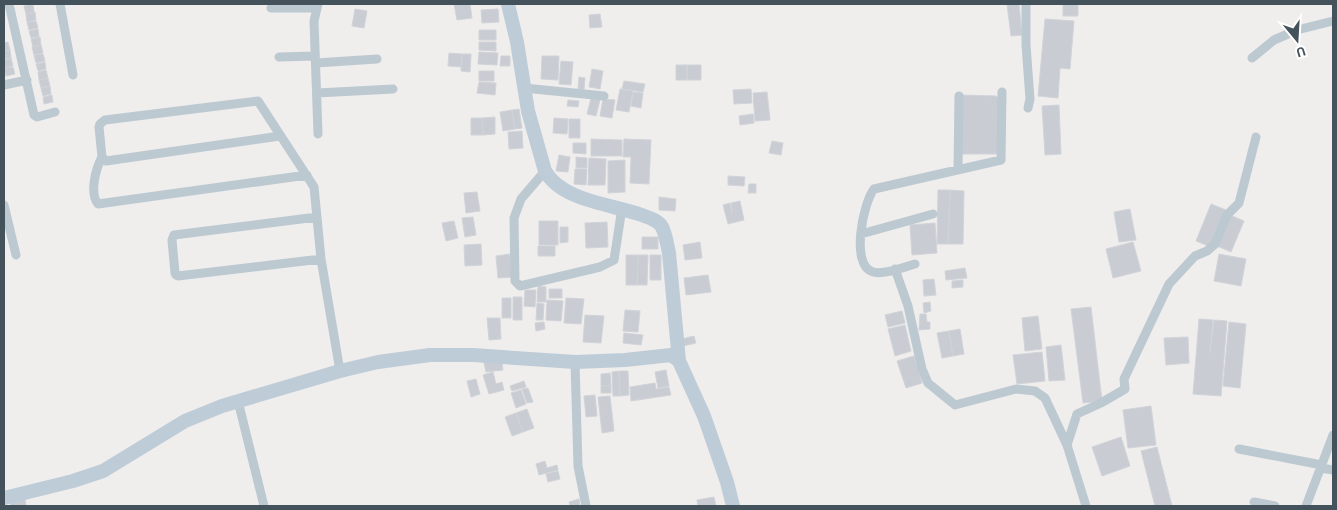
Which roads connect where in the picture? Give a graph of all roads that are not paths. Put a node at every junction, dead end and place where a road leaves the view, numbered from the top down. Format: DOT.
graph roads {
  1 [pos="9,4"];
  2 [pos="60,4"];
  3 [pos="508,4"];
  4 [pos="1026,4"];
  5 [pos="318,6"];
  6 [pos="271,8"];
  7 [pos="1333,21"];
  8 [pos="279,56"];
  9 [pos="1252,58"];
  10 [pos="377,59"];
  11 [pos="316,60"];
  12 [pos="74,75"];
  13 [pos="27,80"];
  14 [pos="4,85"];
  15 [pos="524,88"];
  16 [pos="393,90"];
  17 [pos="1002,92"];
  18 [pos="317,93"];
  19 [pos="604,96"];
  20 [pos="959,96"];
  21 [pos="1028,108"];
  22 [pos="55,112"];
  23 [pos="318,134"];
  24 [pos="280,136"];
  25 [pos="1256,138"];
  26 [pos="102,156"];
  27 [pos="958,170"];
  28 [pos="544,171"];
  29 [pos="307,175"];
  30 [pos="4,205"];
  31 [pos="622,208"];
  32 [pos="933,214"];
  33 [pos="317,217"];
  34 [pos="861,234"];
  35 [pos="16,255"];
  36 [pos="321,259"];
  37 [pos="915,264"];
  38 [pos="895,269"];
  39 [pos="679,361"];
  40 [pos="575,362"];
  41 [pos="340,371"];
  42 [pos="238,401"];
  43 [pos="1333,435"];
  44 [pos="1067,445"];
  45 [pos="1239,449"];
  46 [pos="1321,466"];
  47 [pos="1333,470"];
  48 [pos="4,498"];
  49 [pos="1254,502"];
  50 [pos="264,506"];
  51 [pos="586,506"];
  52 [pos="733,506"];
  53 [pos="1086,506"];
  54 [pos="1272,506"];
  55 [pos="1306,506"];
  1 -- 13 [label="street"];
  2 -- 12 [label="street"];
  3 -- 15 [label="street"];
  4 -- 21 [label="street"];
  5 -- 6 [label="street"];
  5 -- 11 [label="street"];
  7 -- 9 [label="street"];
  8 -- 11 [label="street"];
  10 -- 11 [label="street"];
  11 -- 18 [label="street"];
  13 -- 14 [label="street"];
  13 -- 22 [label="street"];
  15 -- 19 [label="street"];
  15 -- 28 [label="street"];
  16 -- 18 [label="street"];
  17 -- 27 [label="street"];
  18 -- 23 [label="street"];
  20 -- 27 [label="street"];
  24 -- 26 [label="street"];
  24 -- 26 [label="street"];
  24 -- 29 [label="street"];
  25 -- 44 [label="street"];
  26 -- 29 [label="street"];
  27 -- 34 [label="street"];
  28 -- 31 [label="street"];
  28 -- 31 [label="street"];
  29 -- 33 [label="street"];
  30 -- 35 [label="street"];
  31 -- 39 [label="street"];
  32 -- 34 [label="street"];
  33 -- 36 [label="street"];
  33 -- 36 [label="street"];
  34 -- 38 [label="street"];
  36 -- 41 [label="street"];
  37 -- 38 [label="street"];
  38 -- 44 [label="street"];
  39 -- 40 [label="street"];
  39 -- 52 [label="street"];
  40 -- 41 [label="street"];
  40 -- 51 [label="street"];
  41 -- 42 [label="street"];
  42 -- 48 [label="street"];
  42 -- 50 [label="street"];
  43 -- 46 [label="street"];
  44 -- 53 [label="street"];
  45 -- 46 [label="street"];
  46 -- 47 [label="street"];
  46 -- 55 [label="street"];
  49 -- 54 [label="street"];
}
